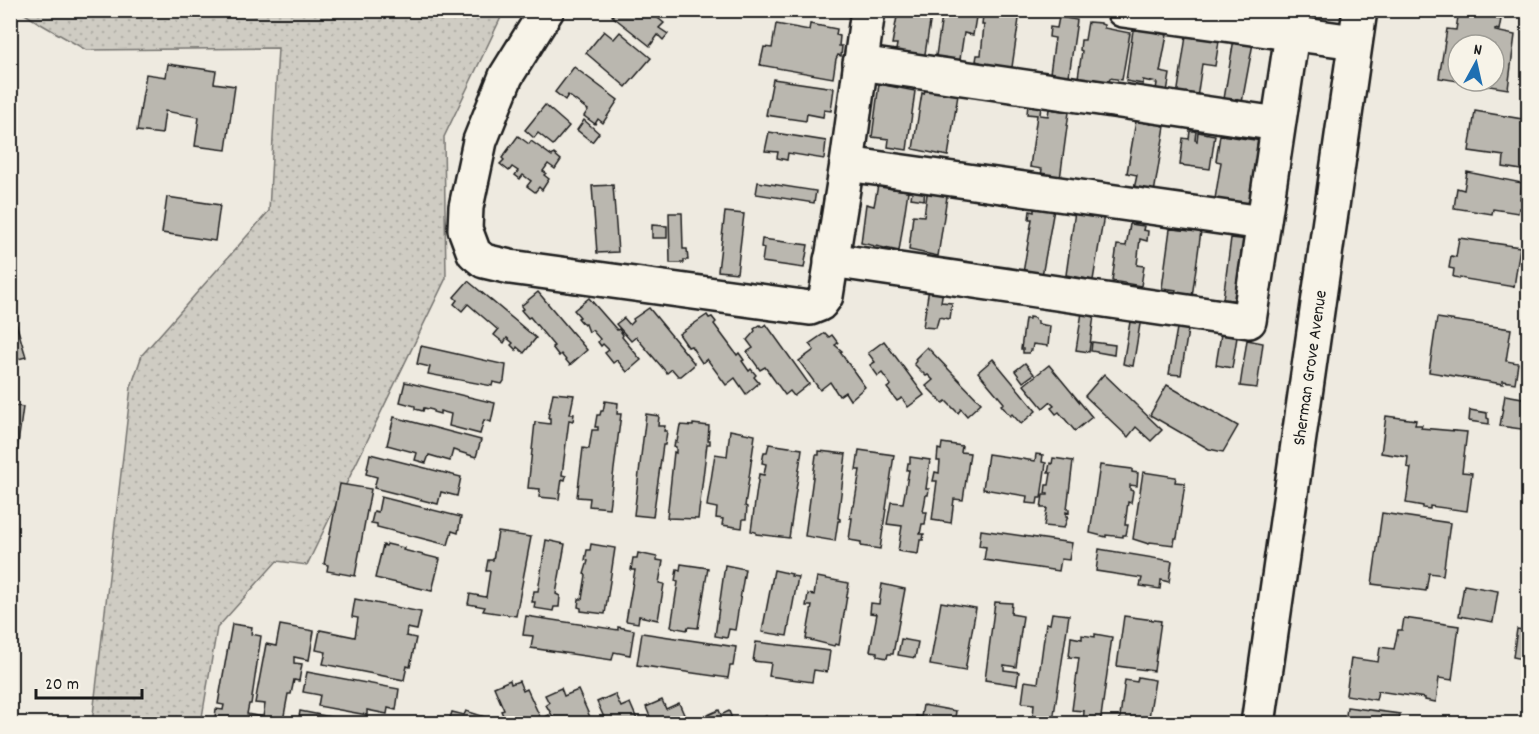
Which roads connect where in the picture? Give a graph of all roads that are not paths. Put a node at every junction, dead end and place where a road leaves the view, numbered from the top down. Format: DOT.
graph roads {
  1 [pos="547,10"];
  2 [pos="868,10"];
  3 [pos="1123,10"];
  4 [pos="1357,26"];
  5 [pos="1292,34"];
  6 [pos="861,63"];
  7 [pos="1278,124"];
  8 [pos="847,164"];
  9 [pos="1263,223"];
  10 [pos="831,260"];
  11 [pos="1258,723"];
  1 -- 10 [label="street"];
  2 -- 6 [label="street"];
  3 -- 5 [label="street"];
  4 -- 5 [label="street"];
  4 -- 11 [label="street, Sherman Grove Avenue"];
  5 -- 7 [label="street"];
  6 -- 7 [label="street"];
  6 -- 8 [label="street"];
  7 -- 9 [label="street"];
  8 -- 9 [label="street"];
  8 -- 10 [label="street"];
  9 -- 10 [label="street"];
}
